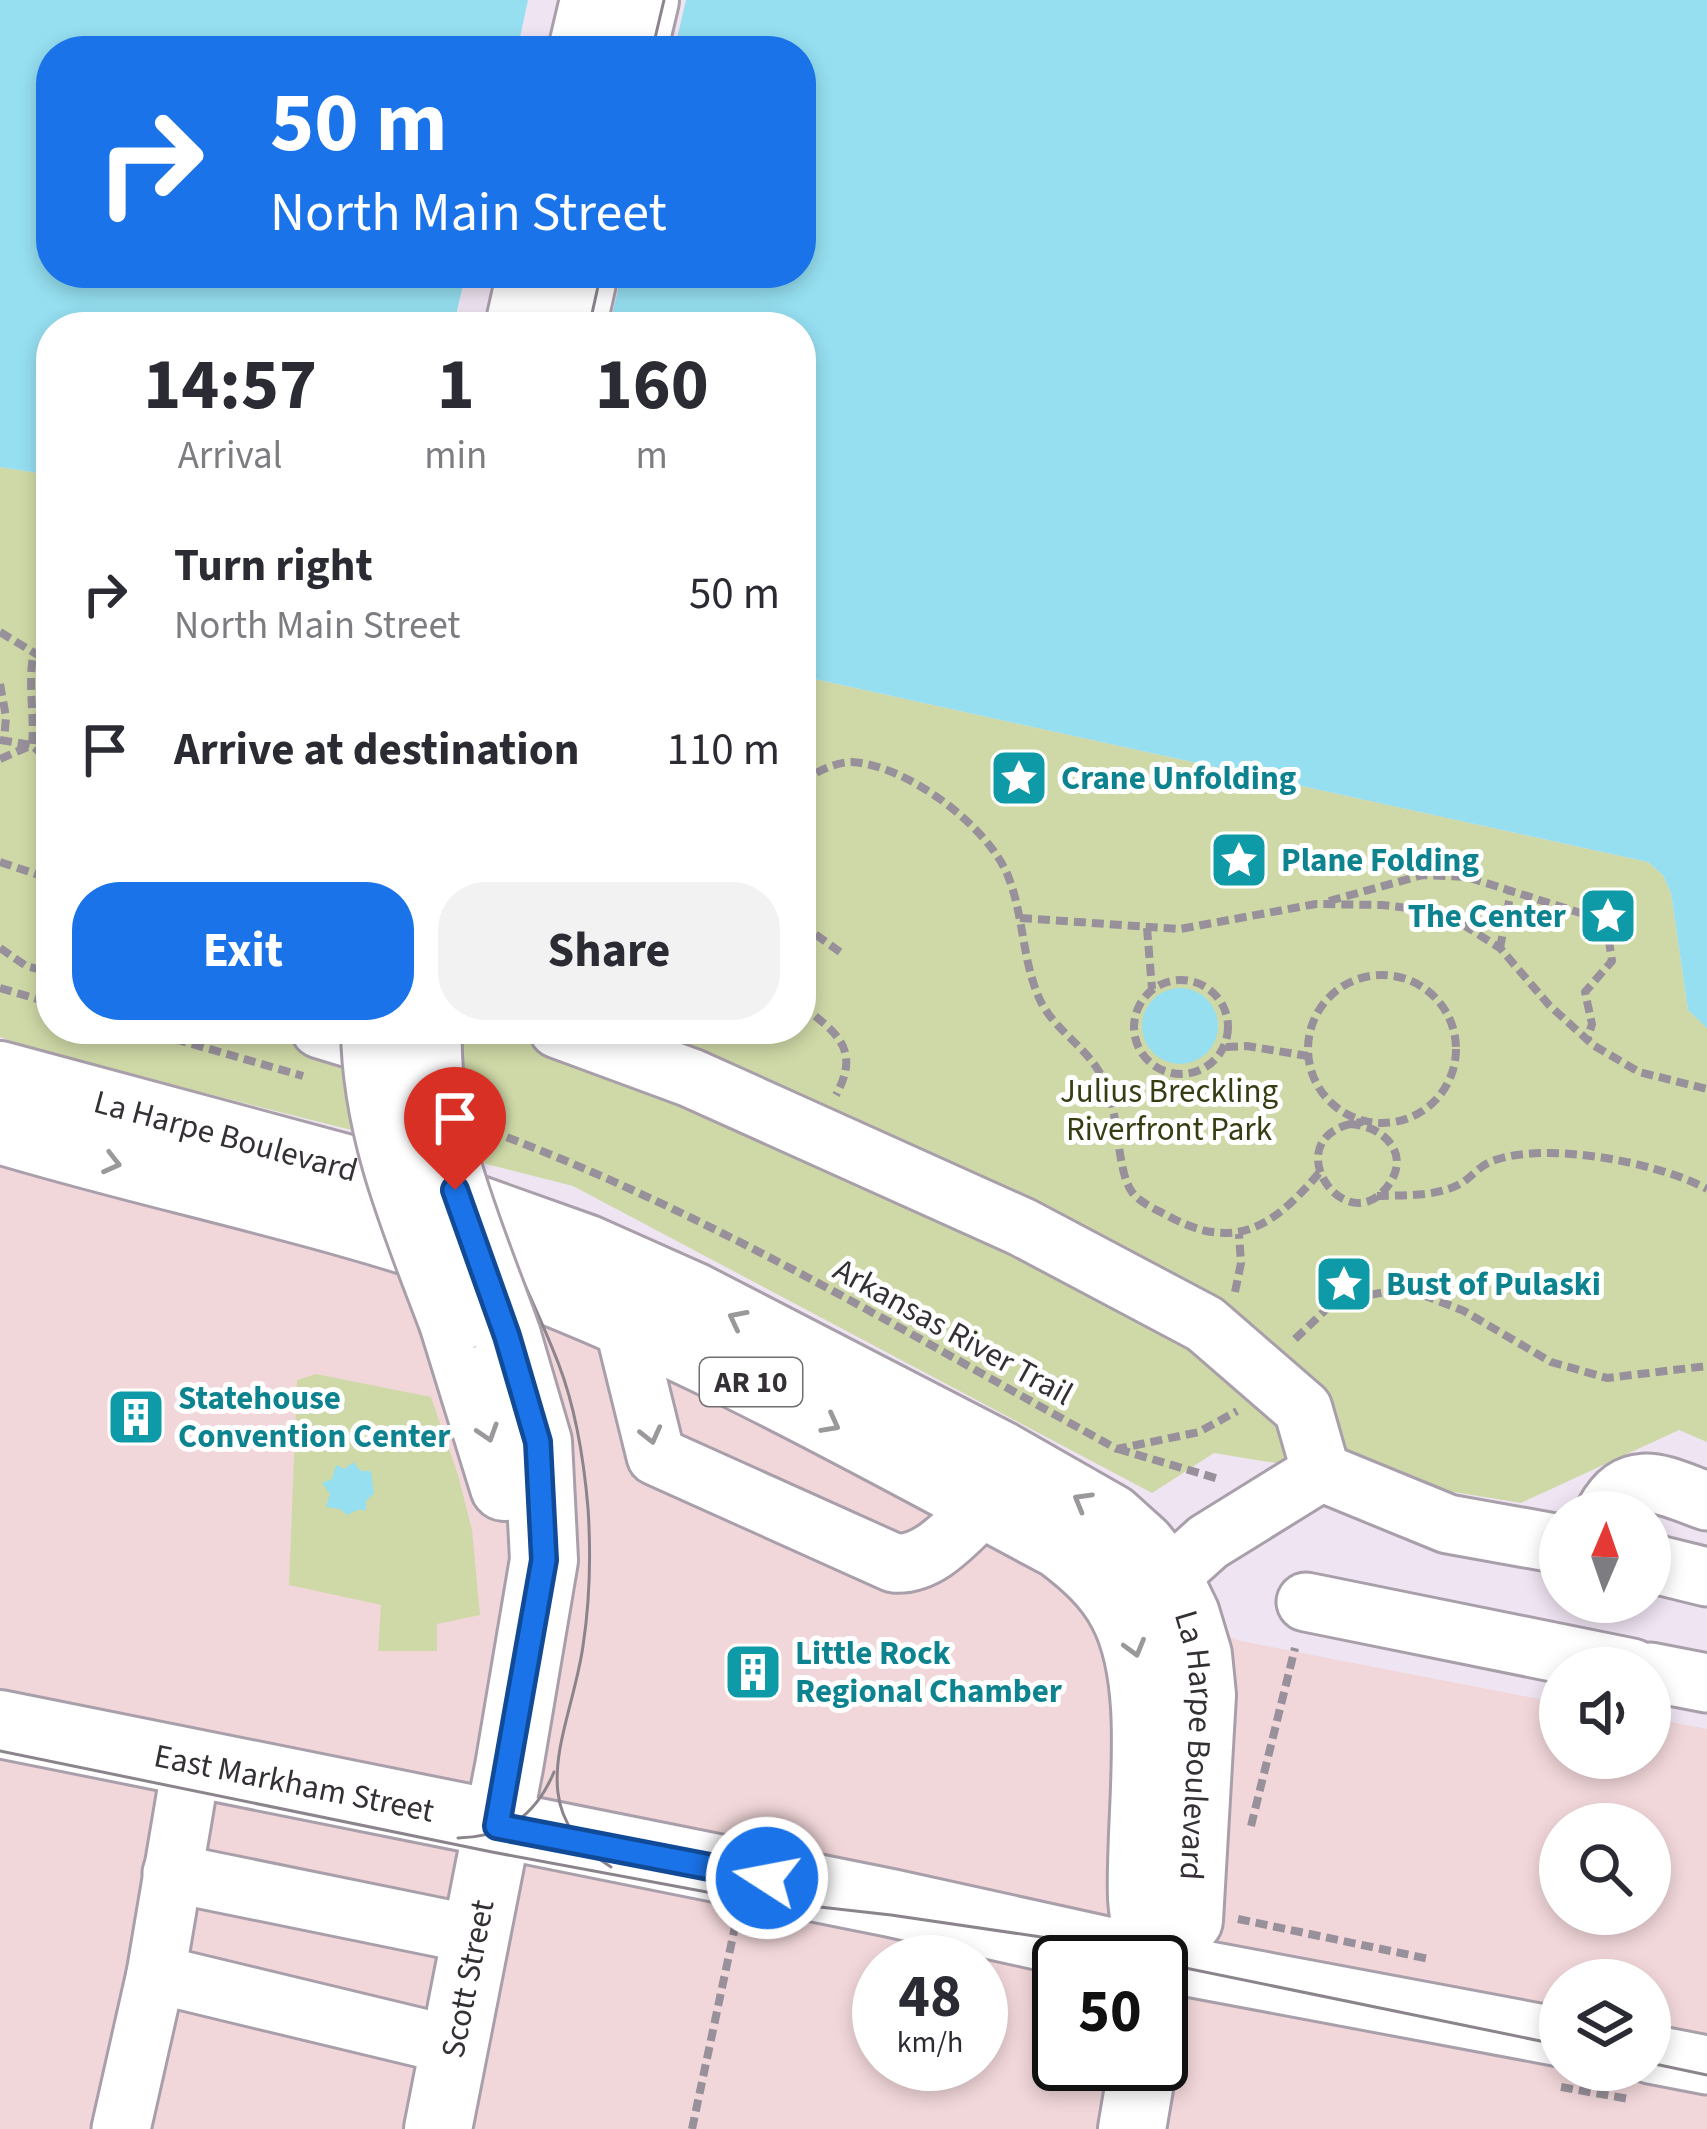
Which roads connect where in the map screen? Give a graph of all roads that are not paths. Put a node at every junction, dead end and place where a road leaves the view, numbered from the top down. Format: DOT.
graph roads {
  1 [pos="594,0"];
  2 [pos="645,0"];
  3 [pos="586,36"];
  4 [pos="637,36"];
  5 [pos="376,1044"];
  6 [pos="427,1044"];
  7 [pos="600,1044"];
  8 [pos="0,1075"];
  9 [pos="0,1130"];
  10 [pos="623,1322"];
  11 [pos="480,1329"];
  12 [pos="1303,1484"];
  13 [pos="1620,1491"];
  14 [pos="1707,1501"];
  15 [pos="985,1505"];
  16 [pos="1539,1540"];
  17 [pos="1671,1568"];
  18 [pos="1707,1577"];
  19 [pos="1168,1578"];
  20 [pos="1306,1601"];
  21 [pos="1539,1649"];
  22 [pos="1671,1676"];
  23 [pos="1707,1683"];
  24 [pos="0,1724"];
  25 [pos="192,1761"];
  26 [pos="497,1826"];
  27 [pos="172,1873"];
  28 [pos="476,1935"];
  29 [pos="1035,1935"];
  30 [pos="1151,1935"];
  31 [pos="1178,1935"];
  32 [pos="1188,1968"];
  33 [pos="156,1974"];
  34 [pos="1539,2033"];
  35 [pos="455,2046"];
  36 [pos="1671,2058"];
  37 [pos="1707,2065"];
  38 [pos="1138,2091"];
  39 [pos="121,2129"];
  40 [pos="438,2129"];
  41 [pos="1132,2129"];
  1 -- 3 [label="main road"];
  2 -- 4 [label="main road"];
  5 -- 11 [label="main road, bridge"];
  6 -- 11 [label="main road, bridge"];
  7 -- 12 [label="street"];
  19 -- 8 [label="main road, La Harpe Boulevard / AR 10, one-way"];
  9 -- 10 [label="main road, La Harpe Boulevard / AR 10, one-way"];
  10 -- 15 [label="main road, La Harpe Boulevard / AR 10, one-way"];
  10 -- 15 [label="street, one-way"];
  11 -- 26 [label="main road, Scott Street"];
  12 -- 16 [label="street"];
  12 -- 19 [label="street"];
  13 -- 14 [label="street"];
  15 -- 30 [label="main road, La Harpe Boulevard / AR 10, one-way"];
  17 -- 18 [label="street"];
  19 -- 31 [label="main road, La Harpe Boulevard / AR 10"];
  20 -- 21 [label="street"];
  22 -- 23 [label="street"];
  24 -- 25 [label="main road, East Markham Street"];
  25 -- 26 [label="main road, East Markham Street"];
  25 -- 27 [label="street"];
  26 -- 28 [label="main road, Scott Street"];
  26 -- 29 [label="main road, East Markham Street"];
  27 -- 28 [label="street"];
  27 -- 33 [label="street"];
  28 -- 35 [label="main road, Scott Street"];
  32 -- 34 [label="street"];
  33 -- 35 [label="street"];
  33 -- 39 [label="street"];
  35 -- 40 [label="main road, Scott Street"];
  36 -- 37 [label="street"];
  38 -- 41 [label="main road"];
}
